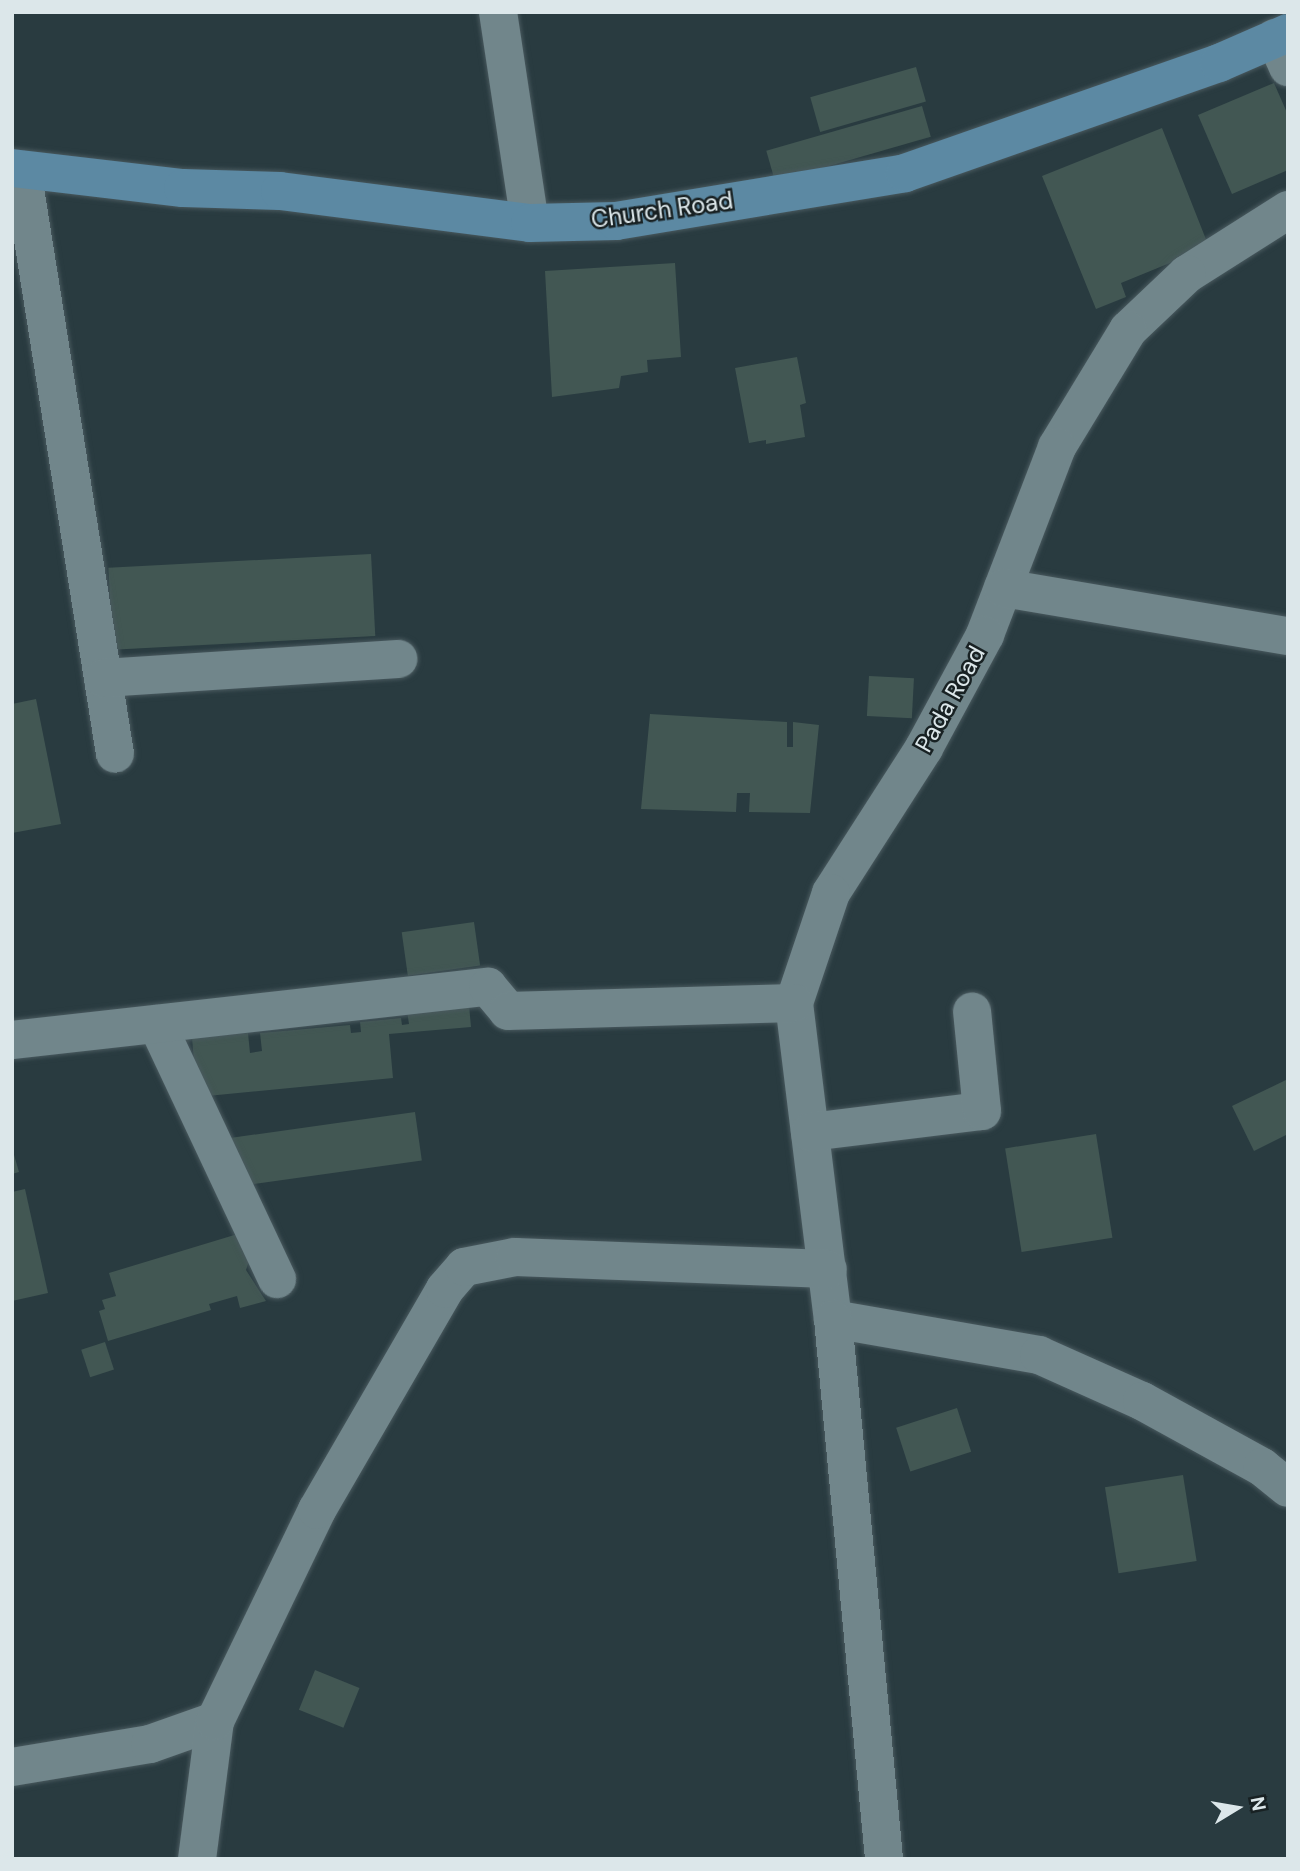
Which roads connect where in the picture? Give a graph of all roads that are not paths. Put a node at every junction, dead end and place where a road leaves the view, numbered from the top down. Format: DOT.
graph roads {
  1 [pos="498,12"];
  2 [pos="1284,46"];
  3 [pos="17,169"];
  4 [pos="1288,210"];
  5 [pos="530,223"];
  6 [pos="1003,588"];
  7 [pos="1288,636"];
  8 [pos="398,659"];
  9 [pos="103,678"];
  10 [pos="115,754"];
  11 [pos="794,1003"];
  12 [pos="972,1011"];
  13 [pos="157,1024"];
  14 [pos="12,1040"];
  15 [pos="810,1132"];
  16 [pos="828,1269"];
  17 [pos="276,1279"];
  18 [pos="833,1319"];
  19 [pos="1288,1488"];
  20 [pos="215,1721"];
  21 [pos="12,1767"];
  22 [pos="197,1859"];
  23 [pos="884,1859"];
  1 -- 5 [label="street"];
  2 -- 5 [label="street, Church Road"];
  3 -- 5 [label="street, Church Road"];
  3 -- 9 [label="street"];
  4 -- 6 [label="street, Pada Road"];
  6 -- 7 [label="street"];
  6 -- 11 [label="street, Pada Road"];
  8 -- 9 [label="street"];
  9 -- 10 [label="street"];
  11 -- 13 [label="street"];
  11 -- 15 [label="street, Pada Road"];
  12 -- 15 [label="street"];
  13 -- 14 [label="street"];
  13 -- 17 [label="street"];
  15 -- 16 [label="street, Pada Road"];
  16 -- 18 [label="street, Pada Road"];
  16 -- 20 [label="street"];
  18 -- 19 [label="street"];
  18 -- 23 [label="street, Pada Road"];
  20 -- 21 [label="street"];
  20 -- 22 [label="street"];
}
